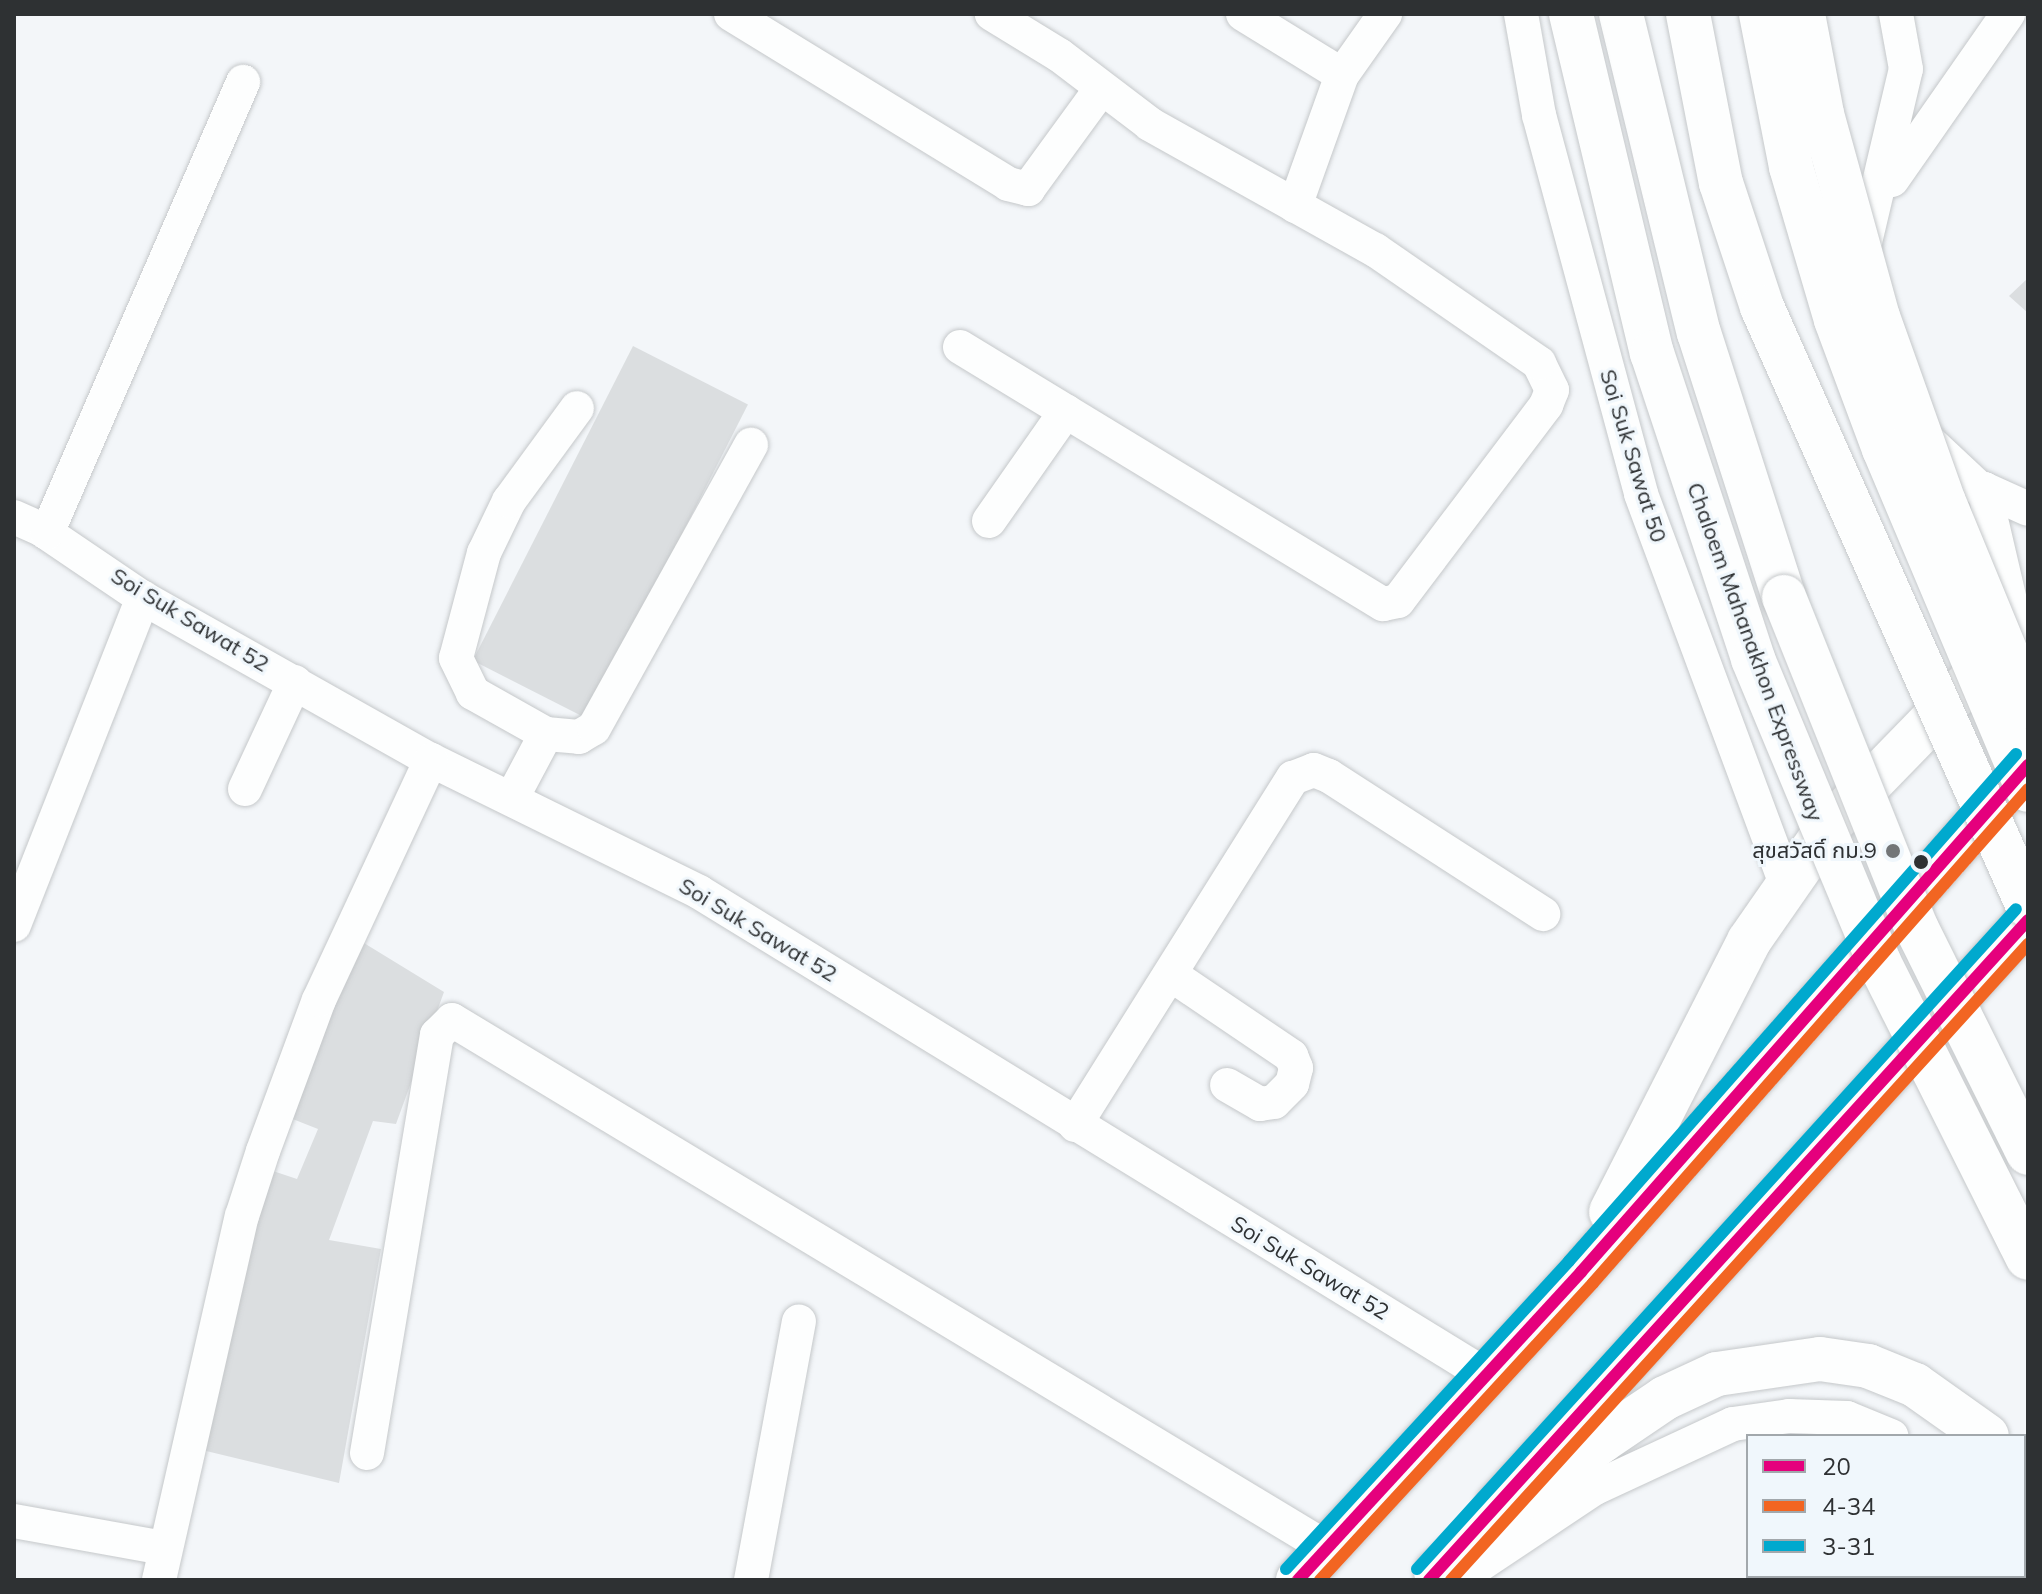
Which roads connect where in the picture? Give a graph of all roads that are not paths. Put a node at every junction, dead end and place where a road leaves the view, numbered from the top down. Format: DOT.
graph roads {
  1 [pos="731,14"];
  2 [pos="992,14"];
  3 [pos="1243,14"];
  4 [pos="1385,14"];
  5 [pos="1521,14"];
  6 [pos="1571,14"];
  7 [pos="1621,14"];
  8 [pos="1688,14"];
  9 [pos="1761,14"];
  10 [pos="1803,14"];
  11 [pos="1896,14"];
  12 [pos="2008,14"];
  13 [pos="1342,75"];
  14 [pos="243,82"];
  15 [pos="1101,89"];
  16 [pos="1295,206"];
  17 [pos="1876,206"];
  18 [pos="960,347"];
  19 [pos="577,408"];
  20 [pos="1066,411"];
  21 [pos="751,445"];
  22 [pos="1984,489"];
  23 [pos="2028,509"];
  24 [pos="14,517"];
  25 [pos="989,521"];
  26 [pos="47,533"];
  27 [pos="143,598"];
  28 [pos="2023,636"];
  29 [pos="295,682"];
  30 [pos="2028,706"];
  31 [pos="546,734"];
  32 [pos="431,760"];
  33 [pos="2028,765"];
  34 [pos="245,789"];
  35 [pos="2028,790"];
  36 [pos="513,796"];
  37 [pos="1787,886"];
  38 [pos="2028,906"];
  39 [pos="1543,914"];
  40 [pos="2028,920"];
  41 [pos="14,925"];
  42 [pos="1173,976"];
  43 [pos="1227,1085"];
  44 [pos="1075,1125"];
  45 [pos="2028,1153"];
  46 [pos="2028,1258"];
  47 [pos="1581,1272"];
  48 [pos="799,1321"];
  49 [pos="1484,1374"];
  50 [pos="1886,1434"];
  51 [pos="1984,1434"];
  52 [pos="367,1453"];
  53 [pos="14,1521"];
  54 [pos="1327,1548"];
  55 [pos="161,1564"];
  56 [pos="1441,1577"];
  57 [pos="751,1580"];
  58 [pos="1298,1580"];
  1 -- 15 [label="street"];
  2 -- 15 [label="street"];
  3 -- 13 [label="street"];
  4 -- 13 [label="street"];
  5 -- 37 [label="street, Soi Suk Sawat 50"];
  6 -- 46 [label="main road, Chaloem Mahanakhon Expressway, bridge"];
  7 -- 45 [label="main road, bridge"];
  8 -- 38 [label="main road, bridge"];
  9 -- 35 [label="main road, bridge"];
  10 -- 30 [label="main road, bridge"];
  11 -- 17 [label="street"];
  12 -- 17 [label="street"];
  13 -- 16 [label="street"];
  14 -- 26 [label="street"];
  15 -- 16 [label="street"];
  16 -- 20 [label="street"];
  17 -- 22 [label="street"];
  18 -- 20 [label="street"];
  19 -- 31 [label="street"];
  20 -- 25 [label="street"];
  21 -- 31 [label="street"];
  22 -- 23 [label="street"];
  22 -- 28 [label="street"];
  24 -- 26 [label="street, Soi Suk Sawat 52"];
  26 -- 27 [label="street, Soi Suk Sawat 52"];
  27 -- 29 [label="street, Soi Suk Sawat 52"];
  27 -- 41 [label="street"];
  28 -- 37 [label="main road"];
  29 -- 32 [label="street, Soi Suk Sawat 52"];
  29 -- 34 [label="street"];
  31 -- 36 [label="street"];
  32 -- 36 [label="street, Soi Suk Sawat 52"];
  32 -- 55 [label="street"];
  33 -- 47 [label="main road"];
  36 -- 44 [label="street, Soi Suk Sawat 52"];
  37 -- 47 [label="main road"];
  39 -- 42 [label="street"];
  40 -- 56 [label="main road"];
  42 -- 43 [label="street"];
  42 -- 44 [label="street"];
  44 -- 49 [label="street, Soi Suk Sawat 52"];
  47 -- 49 [label="main road"];
  48 -- 57 [label="street"];
  49 -- 54 [label="main road"];
  50 -- 56 [label="street"];
  51 -- 56 [label="main road"];
  52 -- 54 [label="street"];
  53 -- 55 [label="street"];
  54 -- 58 [label="main road"];
}
